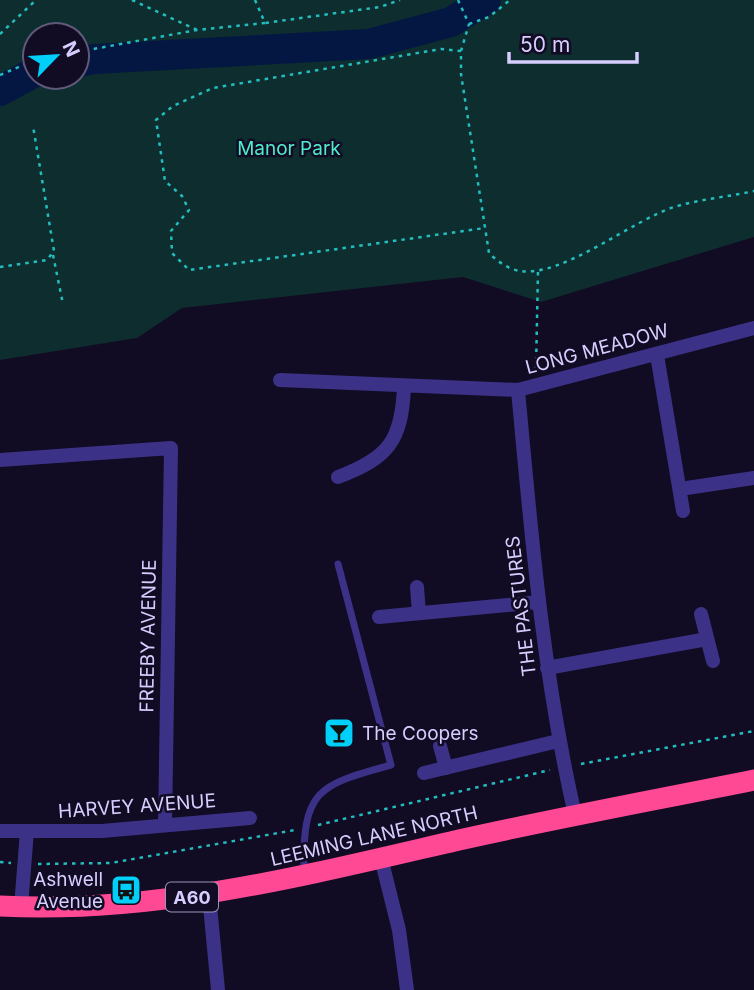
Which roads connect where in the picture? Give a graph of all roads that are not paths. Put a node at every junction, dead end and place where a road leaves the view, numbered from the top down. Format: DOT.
graph roads {
  1 [pos="754,328"];
  2 [pos="657,355"];
  3 [pos="280,380"];
  4 [pos="404,386"];
  5 [pos="518,390"];
  6 [pos="0,460"];
  7 [pos="338,477"];
  8 [pos="754,478"];
  9 [pos="680,489"];
  10 [pos="683,512"];
  11 [pos="338,564"];
  12 [pos="417,587"];
  13 [pos="539,602"];
  14 [pos="419,612"];
  15 [pos="701,614"];
  16 [pos="379,617"];
  17 [pos="707,639"];
  18 [pos="713,662"];
  19 [pos="547,668"];
  20 [pos="558,741"];
  21 [pos="440,746"];
  22 [pos="446,768"];
  23 [pos="424,773"];
  24 [pos="754,780"];
  25 [pos="575,816"];
  26 [pos="250,818"];
  27 [pos="165,825"];
  28 [pos="0,831"];
  29 [pos="27,831"];
  30 [pos="381,858"];
  31 [pos="304,874"];
  32 [pos="209,895"];
  33 [pos="10,907"];
  34 [pos="218,990"];
  35 [pos="407,990"];
  1 -- 2 [label="street, LONG MEADOW"];
  2 -- 5 [label="street, LONG MEADOW"];
  2 -- 9 [label="street"];
  3 -- 4 [label="street, LONG MEADOW"];
  4 -- 5 [label="street, LONG MEADOW"];
  4 -- 7 [label="street"];
  5 -- 13 [label="street, THE PASTURES"];
  6 -- 27 [label="street, FREEBY AVENUE"];
  8 -- 9 [label="street"];
  9 -- 10 [label="street"];
  11 -- 31 [label="lane"];
  12 -- 14 [label="street"];
  13 -- 14 [label="street"];
  13 -- 19 [label="street, THE PASTURES"];
  14 -- 16 [label="street"];
  15 -- 17 [label="street"];
  17 -- 18 [label="street"];
  17 -- 19 [label="street"];
  19 -- 20 [label="street, THE PASTURES"];
  20 -- 22 [label="street"];
  20 -- 25 [label="street, THE PASTURES"];
  21 -- 22 [label="street"];
  22 -- 23 [label="street"];
  24 -- 25 [label="highway, LEEMING LANE NORTH / A60"];
  25 -- 30 [label="highway, LEEMING LANE NORTH / A60"];
  26 -- 27 [label="street, HARVEY AVENUE"];
  27 -- 29 [label="street, HARVEY AVENUE"];
  28 -- 29 [label="street, HARVEY AVENUE"];
  29 -- 33 [label="street"];
  30 -- 31 [label="highway, LEEMING LANE NORTH / A60"];
  30 -- 35 [label="street"];
  31 -- 32 [label="highway, LEEMING LANE NORTH / A60"];
  32 -- 33 [label="highway, LEEMING LANE NORTH / A60"];
  32 -- 34 [label="street"];
}
